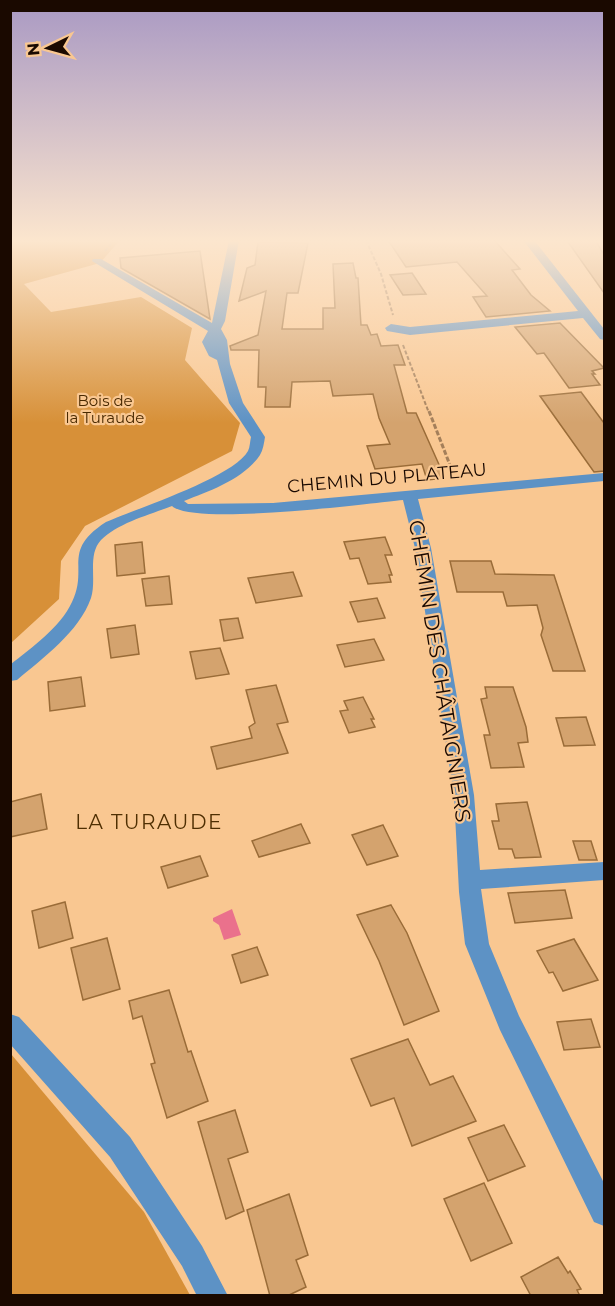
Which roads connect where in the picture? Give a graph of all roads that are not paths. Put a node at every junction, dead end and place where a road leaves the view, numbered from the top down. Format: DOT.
graph roads {
  1 [pos="165,301"];
  2 [pos="221,301"];
  3 [pos="577,301"];
  4 [pos="587,314"];
  5 [pos="395,329"];
  6 [pos="215,330"];
  7 [pos="604,336"];
  8 [pos="604,477"];
  9 [pos="410,497"];
  10 [pos="175,501"];
  11 [pos="10,675"];
  12 [pos="604,871"];
  13 [pos="470,880"];
  14 [pos="10,1025"];
  15 [pos="604,1212"];
  16 [pos="213,1296"];
  1 -- 6 [label="street"];
  2 -- 6 [label="street"];
  3 -- 4 [label="street"];
  4 -- 5 [label="street"];
  4 -- 7 [label="street"];
  6 -- 10 [label="street"];
  8 -- 9 [label="street, CHEMIN DU PLATEAU"];
  9 -- 10 [label="street, CHEMIN DU PLATEAU"];
  9 -- 13 [label="street, CHEMIN DES CHÂTAIGNIERS"];
  10 -- 11 [label="street"];
  12 -- 13 [label="street"];
  13 -- 15 [label="street, CHEMIN DES CHÂTAIGNIERS"];
  14 -- 16 [label="street"];
}
